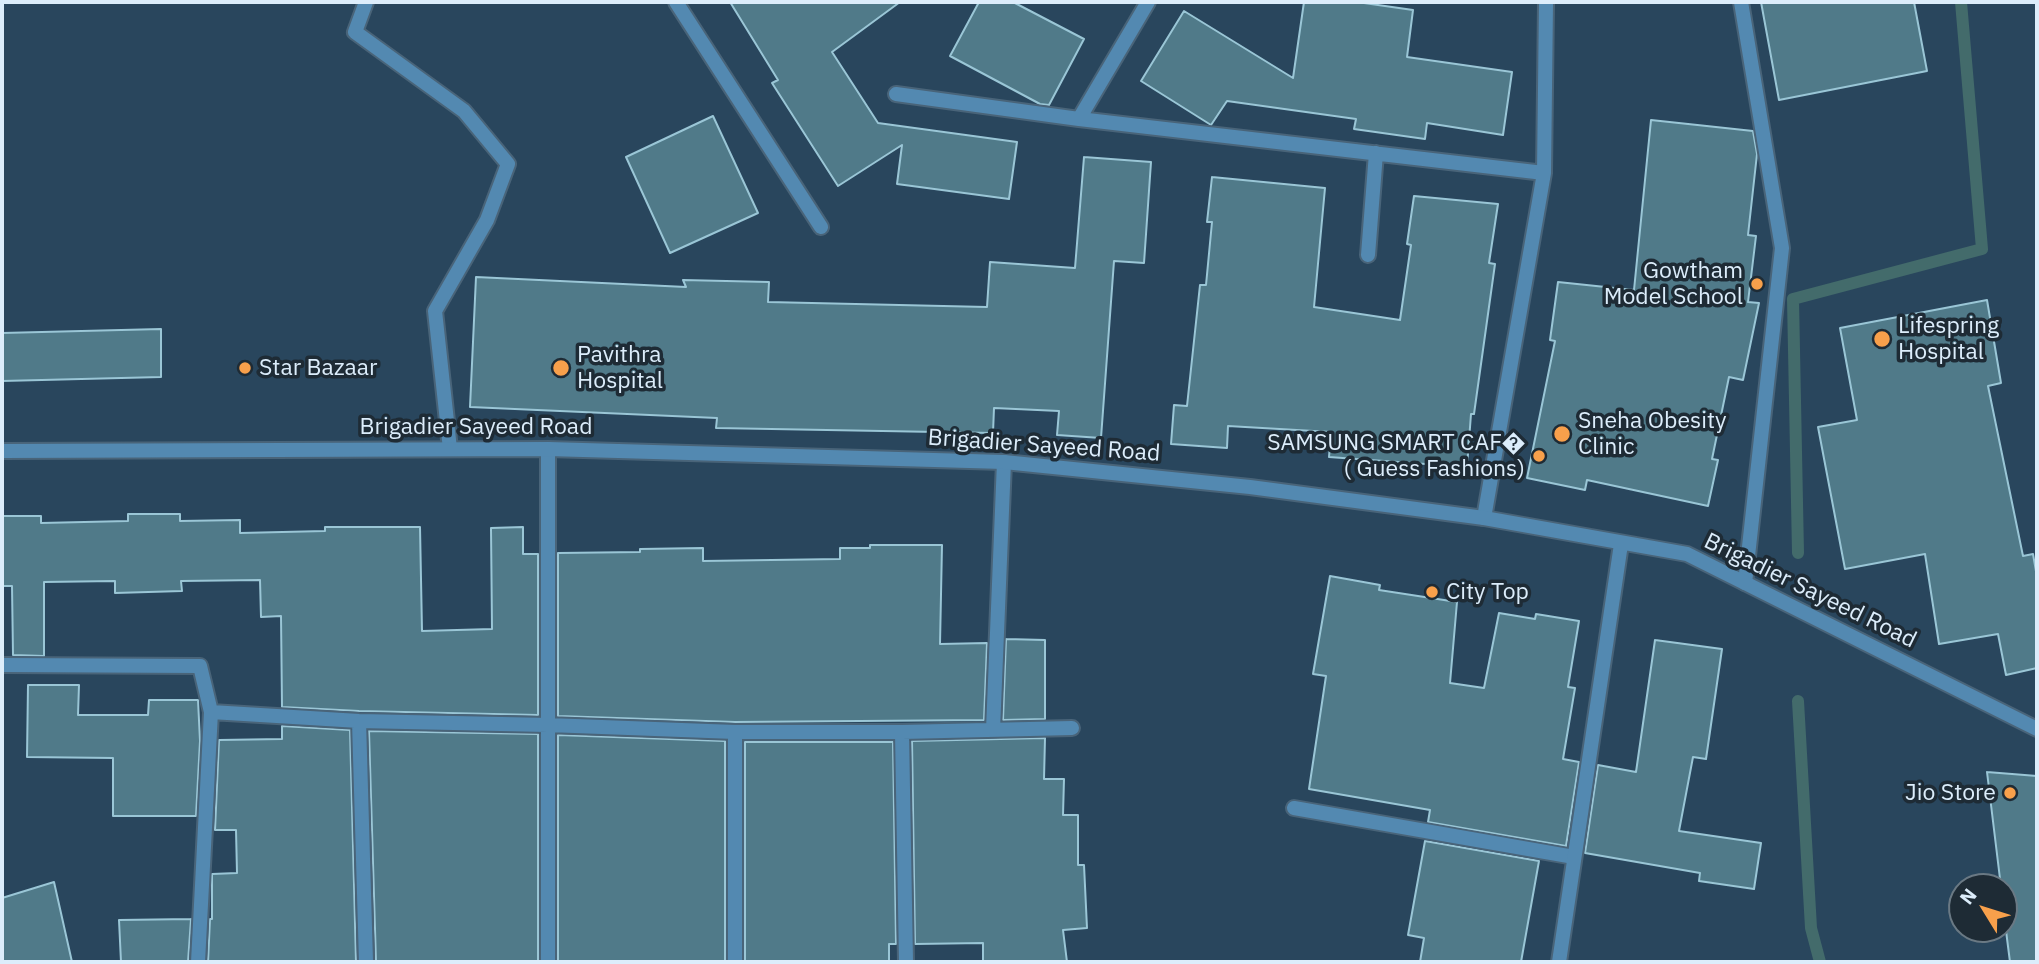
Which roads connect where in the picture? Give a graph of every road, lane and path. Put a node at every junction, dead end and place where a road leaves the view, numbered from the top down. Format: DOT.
graph roads {
  1 [pos="366,2"];
  2 [pos="676,2"];
  3 [pos="1148,2"];
  4 [pos="1546,2"];
  5 [pos="1741,2"];
  6 [pos="896,94"];
  7 [pos="1079,119"];
  8 [pos="1376,153"];
  9 [pos="1544,173"];
  10 [pos="821,227"];
  11 [pos="1367,255"];
  12 [pos="450,449"];
  13 [pos="548,449"];
  14 [pos="2,451"];
  15 [pos="1004,461"];
  16 [pos="1484,518"];
  17 [pos="1621,544"];
  18 [pos="1745,583"];
  19 [pos="2,665"];
  20 [pos="211,712"];
  21 [pos="359,721"];
  22 [pos="548,725"];
  23 [pos="1072,728"];
  24 [pos="2037,729"];
  25 [pos="993,730"];
  26 [pos="735,732"];
  27 [pos="902,732"];
  28 [pos="1294,808"];
  29 [pos="1574,858"];
  30 [pos="198,962"];
  31 [pos="366,962"];
  32 [pos="548,962"];
  33 [pos="735,962"];
  34 [pos="906,962"];
  35 [pos="1559,962"];
  1 -- 12 [label="street"];
  2 -- 10 [label="street"];
  3 -- 7 [label="street"];
  4 -- 9 [label="street"];
  5 -- 18 [label="street"];
  6 -- 7 [label="street"];
  7 -- 8 [label="street"];
  8 -- 9 [label="street"];
  8 -- 11 [label="street"];
  9 -- 16 [label="street"];
  12 -- 13 [label="street, Brigadier Sayeed Road"];
  12 -- 14 [label="street, Brigadier Sayeed Road"];
  13 -- 15 [label="street, Brigadier Sayeed Road"];
  13 -- 22 [label="street"];
  15 -- 16 [label="street, Brigadier Sayeed Road"];
  15 -- 25 [label="street"];
  16 -- 17 [label="street, Brigadier Sayeed Road"];
  17 -- 18 [label="street, Brigadier Sayeed Road"];
  17 -- 29 [label="street"];
  18 -- 24 [label="street, Brigadier Sayeed Road"];
  19 -- 20 [label="street"];
  20 -- 21 [label="street"];
  20 -- 30 [label="street"];
  21 -- 22 [label="street"];
  21 -- 31 [label="street"];
  22 -- 26 [label="street"];
  22 -- 32 [label="street"];
  23 -- 25 [label="street"];
  25 -- 27 [label="street"];
  26 -- 27 [label="street"];
  26 -- 33 [label="street"];
  27 -- 34 [label="street"];
  28 -- 29 [label="street"];
  29 -- 35 [label="street"];
}
